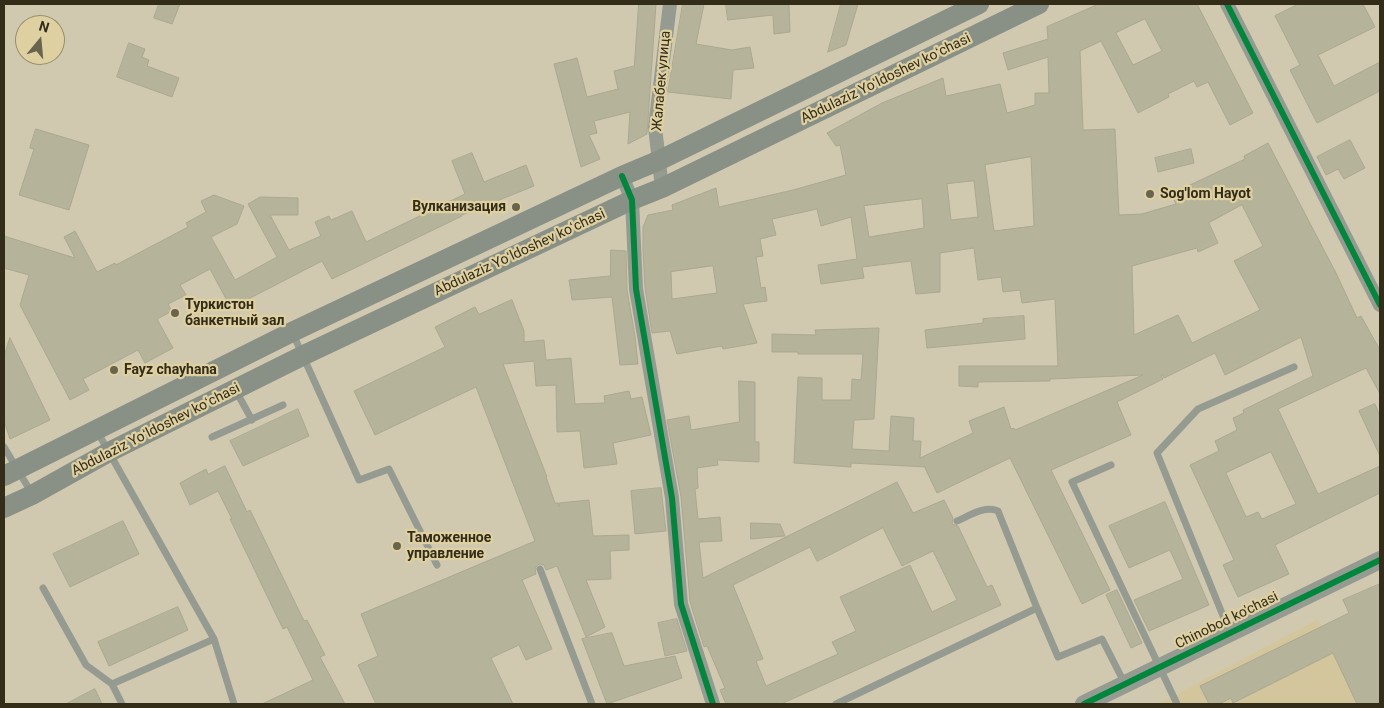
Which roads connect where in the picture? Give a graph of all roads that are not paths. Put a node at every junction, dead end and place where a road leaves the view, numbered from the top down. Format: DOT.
graph roads {
  1 [pos="670,4"];
  2 [pos="979,4"];
  3 [pos="1039,4"];
  4 [pos="1227,4"];
  5 [pos="660,160"];
  6 [pos="622,176"];
  7 [pos="662,188"];
  8 [pos="632,200"];
  9 [pos="1380,306"];
  10 [pos="292,332"];
  11 [pos="304,355"];
  12 [pos="1294,367"];
  13 [pos="235,389"];
  14 [pos="283,406"];
  15 [pos="252,420"];
  16 [pos="96,429"];
  17 [pos="212,437"];
  18 [pos="4,447"];
  19 [pos="109,452"];
  20 [pos="1111,465"];
  21 [pos="11,472"];
  22 [pos="32,495"];
  23 [pos="4,508"];
  24 [pos="957,521"];
  25 [pos="1380,560"];
  26 [pos="437,565"];
  27 [pos="540,569"];
  28 [pos="43,588"];
  29 [pos="1037,608"];
  30 [pos="1230,634"];
  31 [pos="214,639"];
  32 [pos="1161,667"];
  33 [pos="112,684"];
  34 [pos="1126,684"];
  35 [pos="122,704"];
  36 [pos="234,704"];
  37 [pos="592,704"];
  38 [pos="712,704"];
  39 [pos="836,704"];
  40 [pos="1084,704"];
  41 [pos="1177,704"];
  1 -- 5 [label="street, Жалабек улица"];
  2 -- 5 [label="main road, Abdulaziz Yoʻldoshev koʻchasi"];
  3 -- 7 [label="main road, Abdulaziz Yoʻldoshev koʻchasi"];
  4 -- 9 [label="street"];
  5 -- 6 [label="main road, Abdulaziz Yoʻldoshev koʻchasi"];
  5 -- 7 [label="street, Жалабек улица"];
  6 -- 8 [label="street"];
  6 -- 10 [label="main road, Abdulaziz Yoʻldoshev koʻchasi"];
  7 -- 8 [label="main road, Abdulaziz Yoʻldoshev koʻchasi"];
  8 -- 11 [label="main road, Abdulaziz Yoʻldoshev koʻchasi"];
  8 -- 38 [label="street"];
  10 -- 11 [label="lane"];
  10 -- 16 [label="main road, Abdulaziz Yoʻldoshev koʻchasi"];
  11 -- 13 [label="main road, Abdulaziz Yoʻldoshev koʻchasi"];
  11 -- 26 [label="lane"];
  12 -- 30 [label="lane"];
  13 -- 15 [label="lane"];
  13 -- 19 [label="main road, Abdulaziz Yoʻldoshev koʻchasi"];
  14 -- 15 [label="lane"];
  15 -- 17 [label="lane"];
  16 -- 19 [label="lane"];
  16 -- 21 [label="main road, Abdulaziz Yoʻldoshev koʻchasi"];
  18 -- 21 [label="lane"];
  19 -- 22 [label="main road, Abdulaziz Yoʻldoshev koʻchasi"];
  19 -- 31 [label="lane"];
  20 -- 32 [label="lane"];
  21 -- 22 [label="lane"];
  22 -- 23 [label="main road, Abdulaziz Yoʻldoshev koʻchasi"];
  24 -- 29 [label="lane"];
  25 -- 30 [label="street, Chinobod ko'chasi"];
  27 -- 37 [label="lane"];
  28 -- 33 [label="lane"];
  29 -- 34 [label="lane"];
  29 -- 39 [label="lane"];
  30 -- 32 [label="street, Chinobod ko'chasi"];
  31 -- 33 [label="lane"];
  31 -- 36 [label="lane"];
  32 -- 34 [label="street, Chinobod ko'chasi"];
  32 -- 41 [label="lane"];
  33 -- 35 [label="lane"];
  34 -- 40 [label="street, Chinobod ko'chasi"];
}
